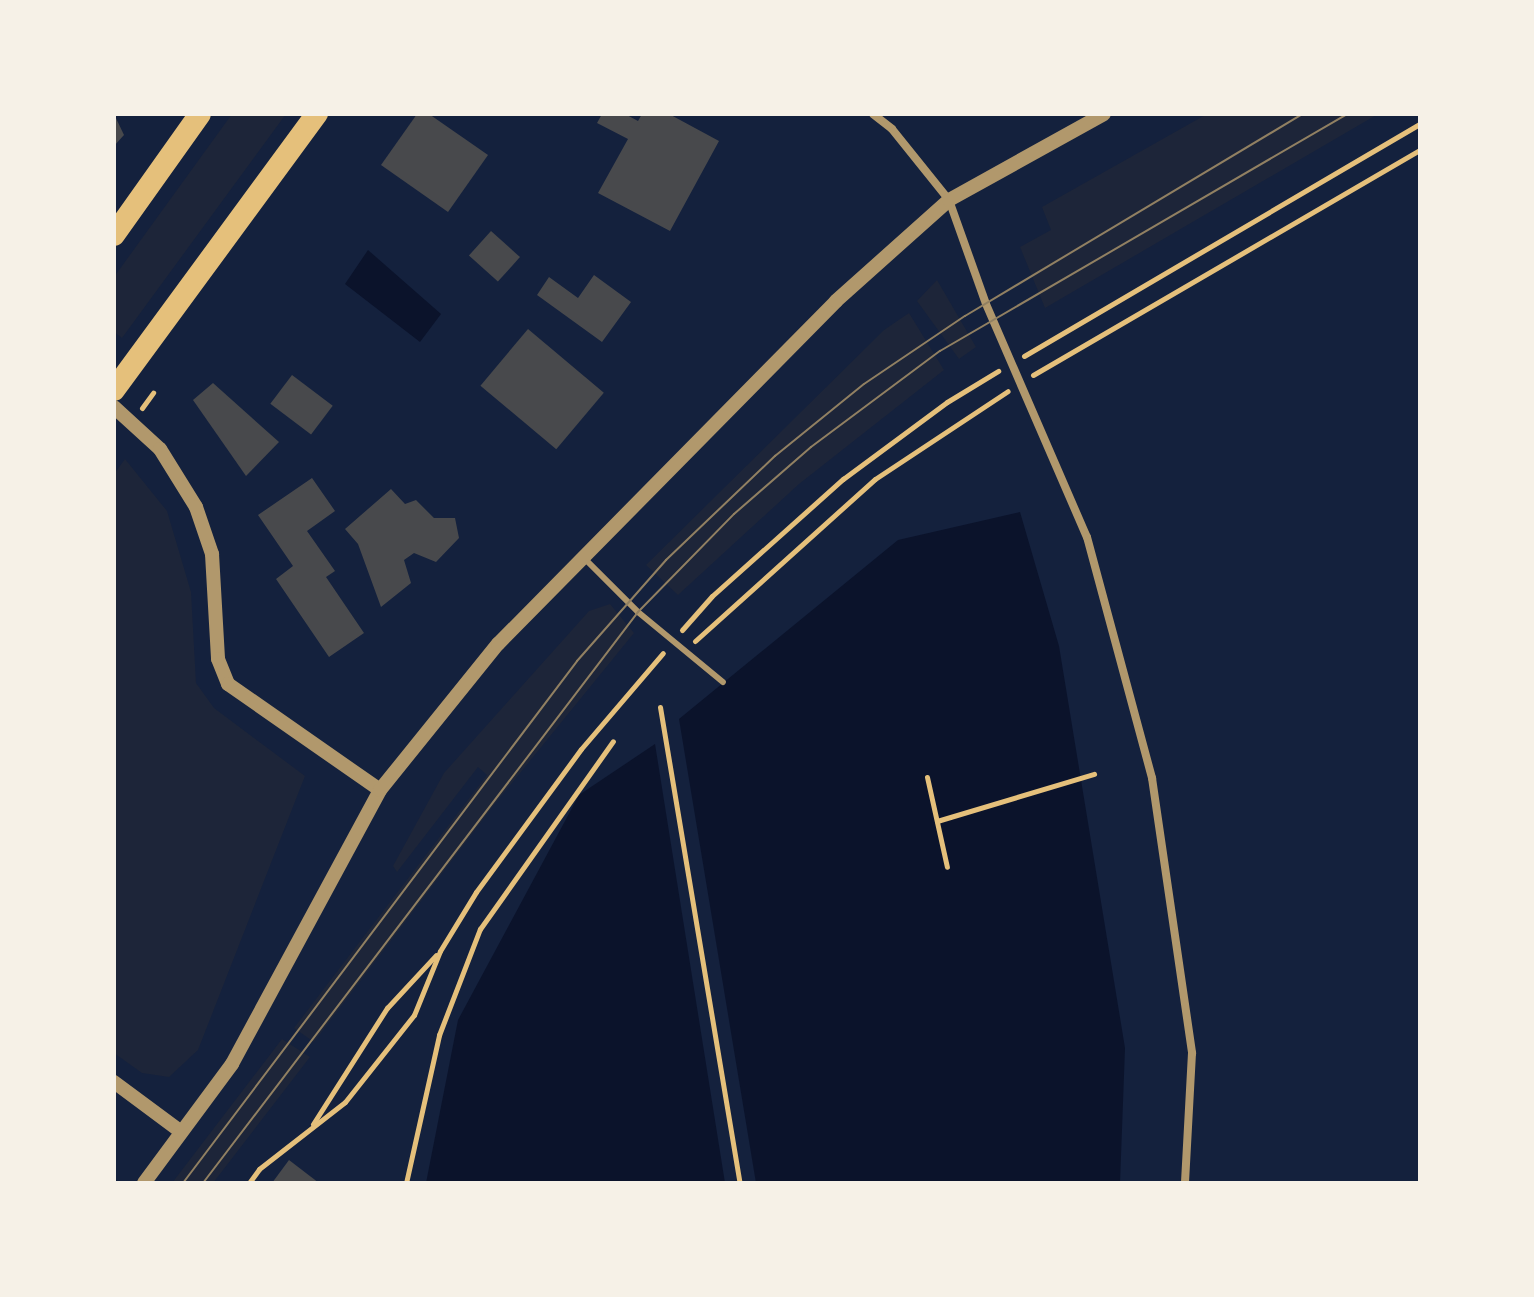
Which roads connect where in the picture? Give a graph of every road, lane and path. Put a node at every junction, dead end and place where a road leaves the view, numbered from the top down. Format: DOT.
graph roads {
  1 [pos="200,114"];
  2 [pos="317,114"];
  3 [pos="873,114"];
  4 [pos="1104,114"];
  5 [pos="1420,124"];
  6 [pos="1420,150"];
  7 [pos="949,200"];
  8 [pos="114,235"];
  9 [pos="1012,363"];
  10 [pos="1021,383"];
  11 [pos="114,390"];
  12 [pos="114,407"];
  13 [pos="583,557"];
  14 [pos="674,640"];
  15 [pos="694,642"];
  16 [pos="723,682"];
  17 [pos="660,707"];
  18 [pos="613,741"];
  19 [pos="1094,774"];
  20 [pos="927,777"];
  21 [pos="380,790"];
  22 [pos="937,821"];
  23 [pos="947,867"];
  24 [pos="440,951"];
  25 [pos="114,1082"];
  26 [pos="310,1129"];
  27 [pos="180,1131"];
  28 [pos="144,1183"];
  29 [pos="249,1183"];
  30 [pos="406,1183"];
  31 [pos="740,1183"];
  32 [pos="1185,1183"];
  1 -- 8 [label="highway"];
  2 -- 11 [label="highway"];
  3 -- 7 [label="street"];
  4 -- 7 [label="street"];
  5 -- 9 [label="path"];
  6 -- 10 [label="path"];
  7 -- 9 [label="street"];
  7 -- 13 [label="street"];
  9 -- 10 [label="street"];
  9 -- 14 [label="path"];
  10 -- 15 [label="path"];
  10 -- 32 [label="street"];
  12 -- 21 [label="street"];
  13 -- 14 [label="lane"];
  13 -- 21 [label="street"];
  14 -- 16 [label="lane"];
  14 -- 24 [label="path"];
  17 -- 31 [label="path"];
  18 -- 30 [label="path"];
  19 -- 22 [label="path"];
  20 -- 22 [label="path"];
  21 -- 27 [label="street"];
  22 -- 23 [label="path"];
  24 -- 26 [label="path"];
  24 -- 26 [label="path"];
  25 -- 27 [label="street"];
  26 -- 29 [label="path"];
  27 -- 28 [label="street"];
}
